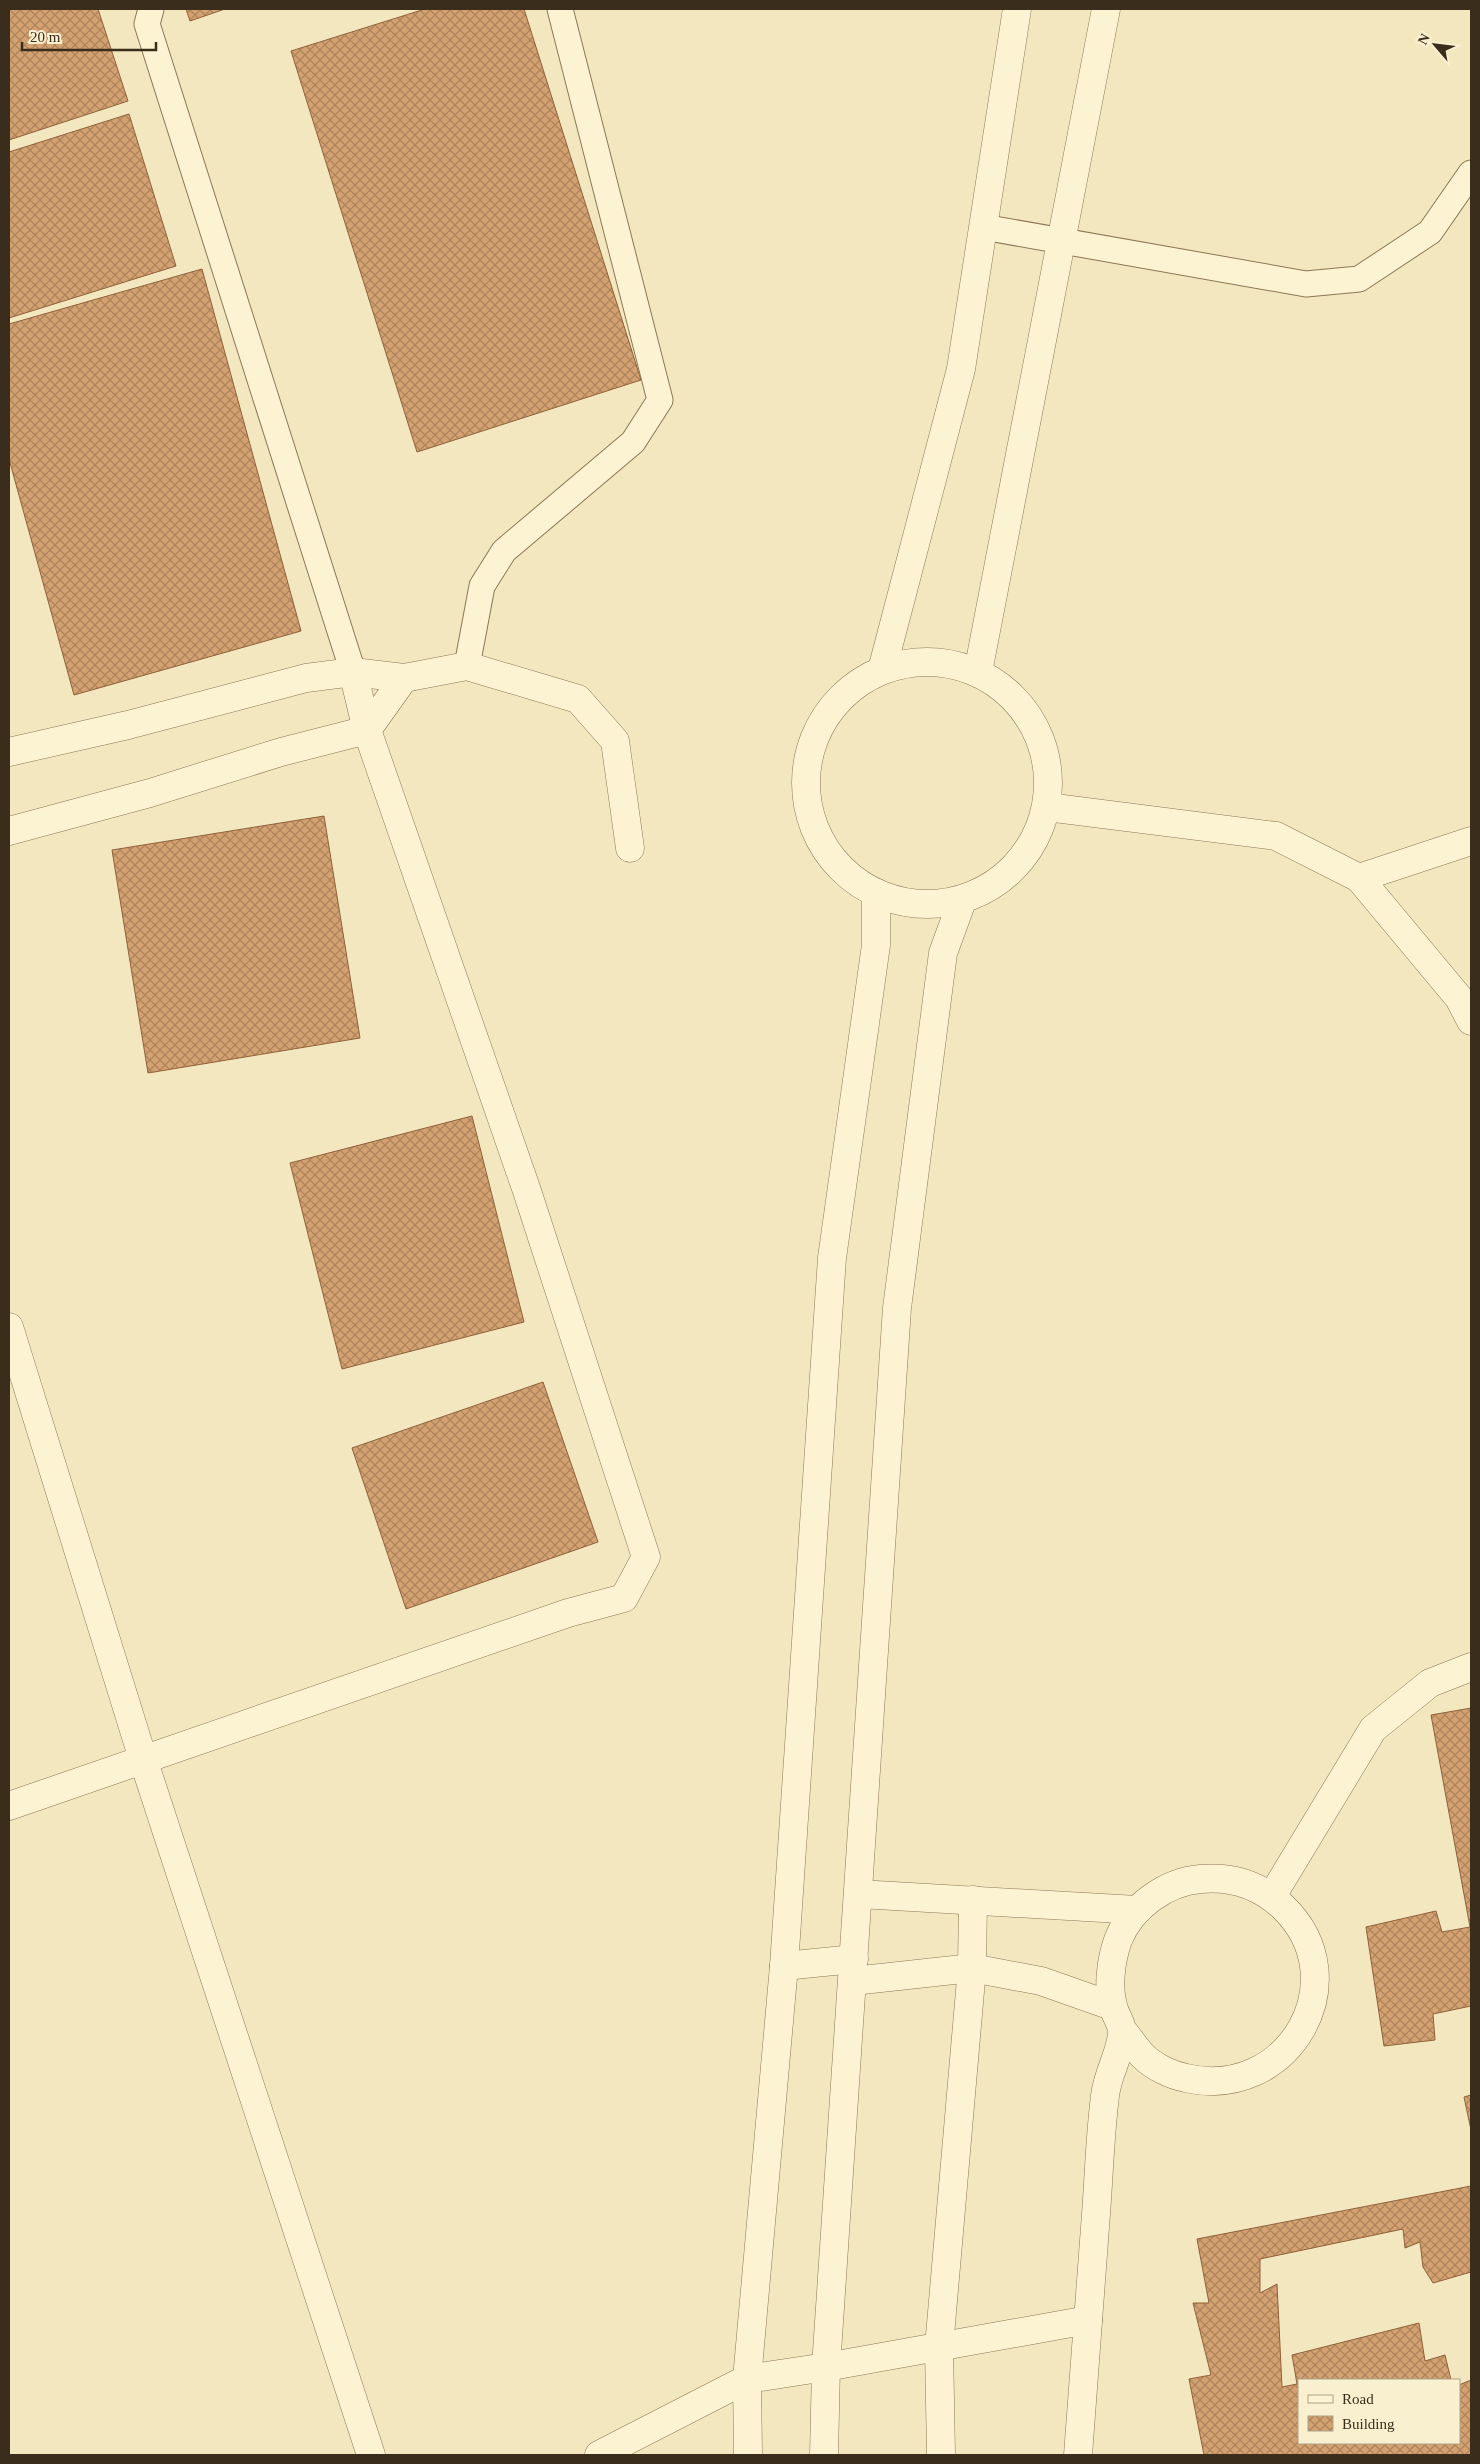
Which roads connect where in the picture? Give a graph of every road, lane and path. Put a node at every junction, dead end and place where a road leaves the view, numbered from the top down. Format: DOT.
graph roads {
  1 [pos="151,9"];
  2 [pos="560,9"];
  3 [pos="1017,9"];
  4 [pos="1106,9"];
  5 [pos="1471,173"];
  6 [pos="983,227"];
  7 [pos="1063,240"];
  8 [pos="467,666"];
  9 [pos="882,670"];
  10 [pos="353,672"];
  11 [pos="978,672"];
  12 [pos="404,678"];
  13 [pos="367,730"];
  14 [pos="9,752"];
  15 [pos="1047,807"];
  16 [pos="9,831"];
  17 [pos="1471,841"];
  18 [pos="630,848"];
  19 [pos="1359,878"];
  20 [pos="876,895"];
  21 [pos="962,901"];
  22 [pos="1471,1021"];
  23 [pos="9,1327"];
  24 [pos="1471,1667"];
  25 [pos="143,1759"];
  26 [pos="9,1806"];
  27 [pos="859,1894"];
  28 [pos="1272,1896"];
  29 [pos="973,1900"];
  30 [pos="1137,1910"];
  31 [pos="784,1966"];
  32 [pos="972,1968"];
  33 [pos="854,1970"];
  34 [pos="1112,2006"];
  35 [pos="1123,2031"];
  36 [pos="1088,2320"];
  37 [pos="939,2347"];
  38 [pos="826,2367"];
  39 [pos="747,2379"];
  40 [pos="371,2455"];
  41 [pos="600,2455"];
  42 [pos="748,2455"];
  43 [pos="824,2455"];
  44 [pos="941,2455"];
  45 [pos="1078,2455"];
  1 -- 10 [label="lane"];
  2 -- 8 [label="lane"];
  3 -- 6 [label="street"];
  4 -- 7 [label="street"];
  5 -- 7 [label="lane"];
  6 -- 7 [label="lane"];
  6 -- 9 [label="street"];
  7 -- 11 [label="street"];
  8 -- 12 [label="street"];
  8 -- 18 [label="street"];
  9 -- 11 [label="street"];
  9 -- 20 [label="street"];
  10 -- 12 [label="street"];
  10 -- 13 [label="street"];
  10 -- 14 [label="street"];
  11 -- 15 [label="street"];
  12 -- 13 [label="street"];
  13 -- 16 [label="street"];
  13 -- 25 [label="street"];
  15 -- 19 [label="street"];
  15 -- 21 [label="street"];
  17 -- 19 [label="street"];
  19 -- 22 [label="street"];
  20 -- 21 [label="street"];
  20 -- 31 [label="street"];
  21 -- 27 [label="street"];
  23 -- 25 [label="street"];
  24 -- 28 [label="street"];
  25 -- 26 [label="street"];
  25 -- 40 [label="street"];
  27 -- 29 [label="street"];
  27 -- 33 [label="street"];
  28 -- 30 [label="street"];
  28 -- 35 [label="street"];
  29 -- 30 [label="street"];
  29 -- 32 [label="street"];
  30 -- 34 [label="street"];
  31 -- 33 [label="street"];
  31 -- 39 [label="street"];
  32 -- 33 [label="street"];
  32 -- 34 [label="street"];
  32 -- 37 [label="street"];
  33 -- 38 [label="street"];
  34 -- 35 [label="street"];
  35 -- 36 [label="street"];
  36 -- 37 [label="street"];
  36 -- 45 [label="street"];
  37 -- 38 [label="street"];
  37 -- 44 [label="street"];
  38 -- 39 [label="street"];
  38 -- 43 [label="street"];
  39 -- 41 [label="street"];
  39 -- 42 [label="street"];
}
